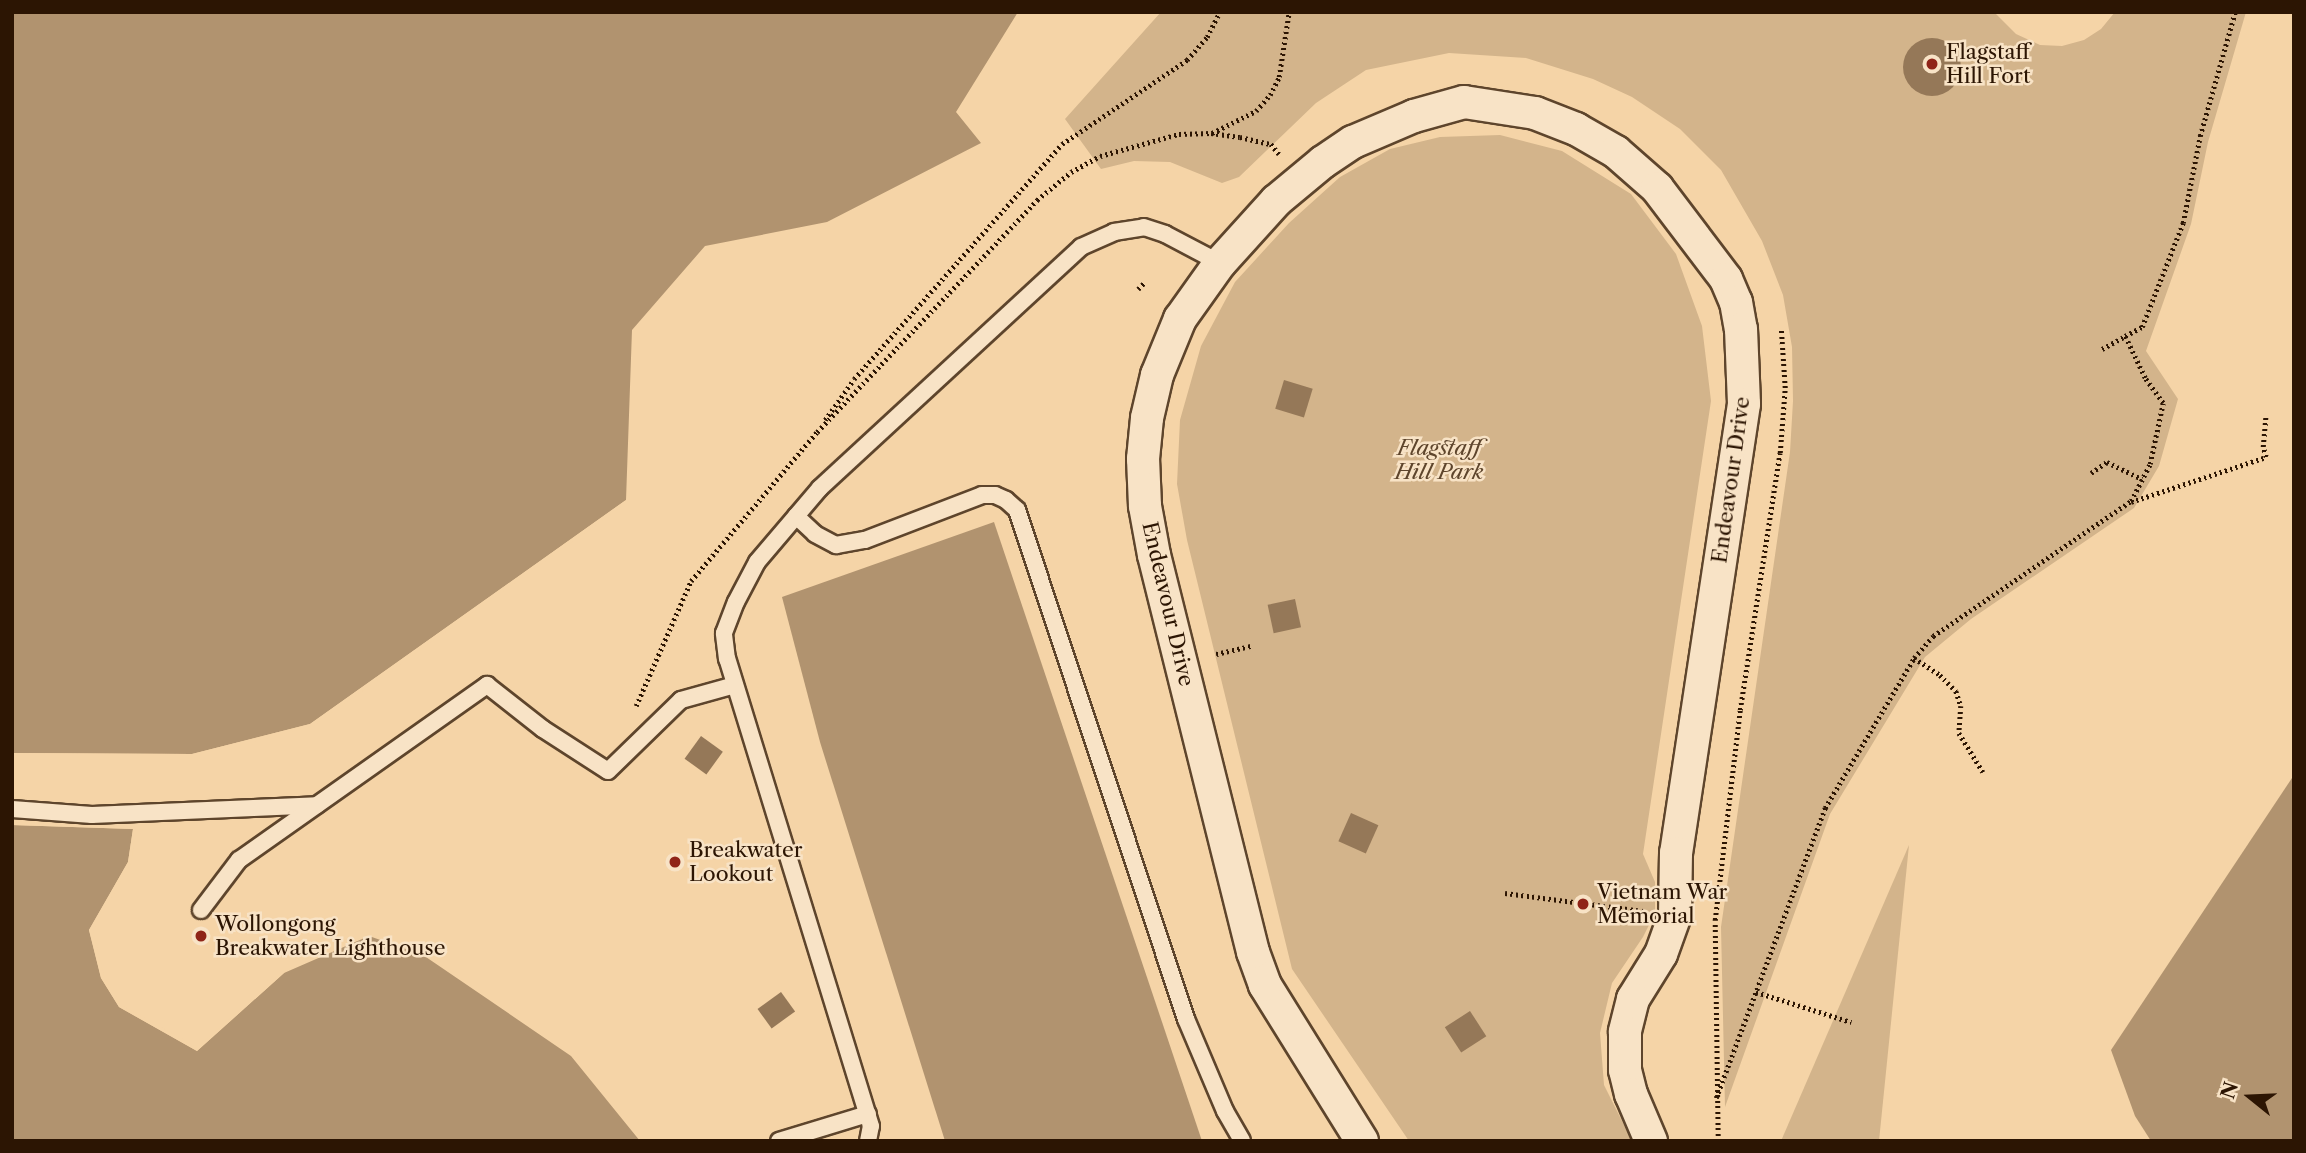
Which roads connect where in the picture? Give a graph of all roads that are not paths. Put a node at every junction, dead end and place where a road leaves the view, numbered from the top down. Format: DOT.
graph roads {
  1 [pos="1220,263"];
  2 [pos="796,516"];
  3 [pos="735,685"];
  4 [pos="317,805"];
  5 [pos="12,808"];
  6 [pos="201,910"];
  7 [pos="867,1114"];
  8 [pos="779,1141"];
  9 [pos="868,1141"];
  10 [pos="1242,1141"];
  11 [pos="1362,1141"];
  12 [pos="1651,1141"];
  1 -- 2 [label="lane"];
  1 -- 11 [label="street, Endeavour Drive"];
  1 -- 12 [label="street, Endeavour Drive"];
  2 -- 3 [label="lane"];
  2 -- 10 [label="lane"];
  3 -- 4 [label="lane"];
  3 -- 7 [label="lane"];
  4 -- 5 [label="lane"];
  4 -- 6 [label="lane"];
  7 -- 8 [label="lane"];
  7 -- 9 [label="lane"];
}
